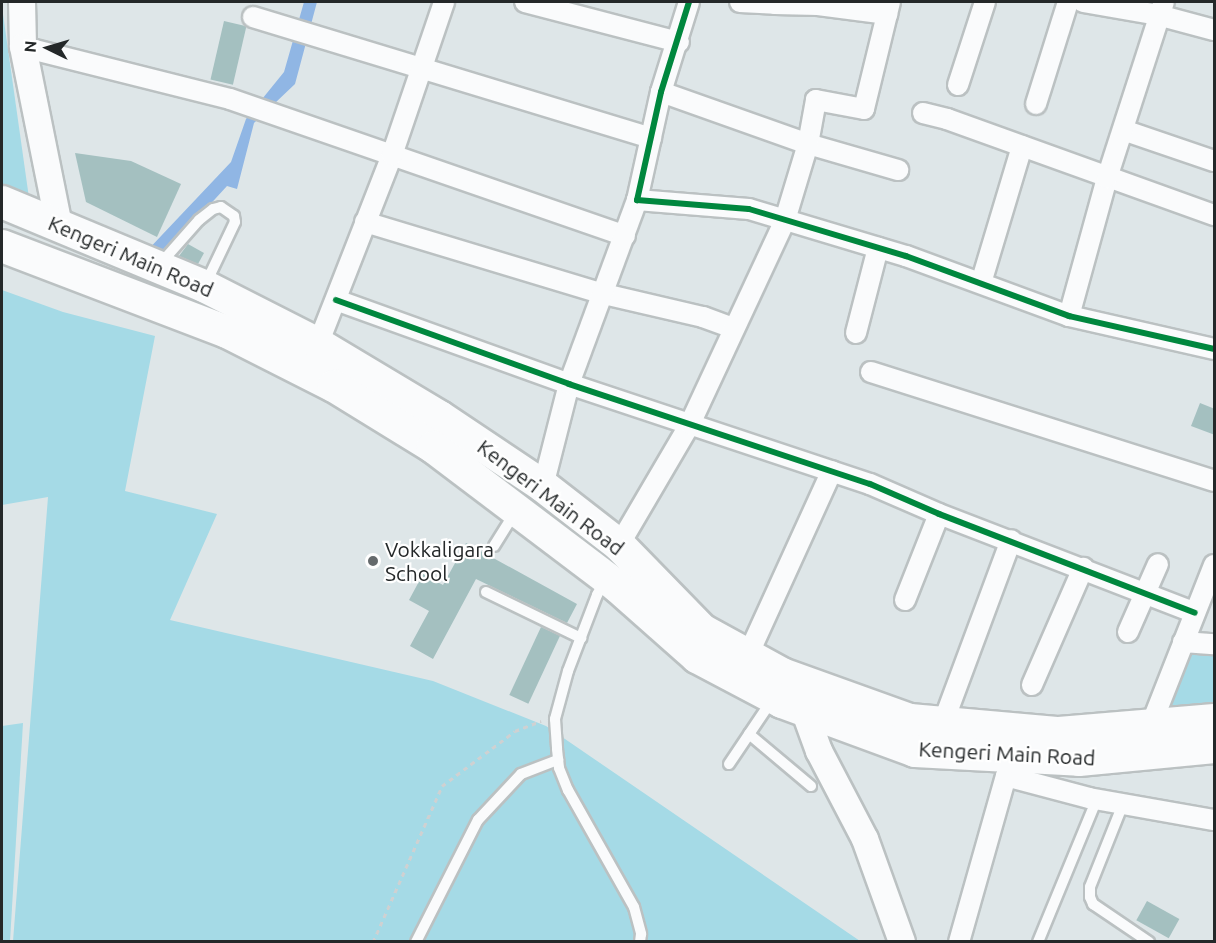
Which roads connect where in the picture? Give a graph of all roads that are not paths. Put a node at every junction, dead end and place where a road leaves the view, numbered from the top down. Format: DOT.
graph roads {
  1 [pos="22,2"];
  2 [pos="444,2"];
  3 [pos="525,2"];
  4 [pos="689,2"];
  5 [pos="740,2"];
  6 [pos="985,2"];
  7 [pos="1068,2"];
  8 [pos="1083,2"];
  9 [pos="775,3"];
  10 [pos="818,3"];
  11 [pos="1110,4"];
  12 [pos="888,8"];
  13 [pos="1161,8"];
  14 [pos="253,17"];
  15 [pos="1215,30"];
  16 [pos="678,42"];
  17 [pos="23,47"];
  18 [pos="421,66"];
  19 [pos="958,85"];
  20 [pos="661,92"];
  21 [pos="1036,104"];
  22 [pos="923,113"];
  23 [pos="1123,130"];
  24 [pos="651,138"];
  25 [pos="808,144"];
  26 [pos="1022,147"];
  27 [pos="392,155"];
  28 [pos="1215,161"];
  29 [pos="898,170"];
  30 [pos="1107,178"];
  31 [pos="637,200"];
  32 [pos="2,202"];
  33 [pos="1215,215"];
  34 [pos="785,220"];
  35 [pos="365,222"];
  36 [pos="59,226"];
  37 [pos="625,236"];
  38 [pos="2,246"];
  39 [pos="878,248"];
  40 [pos="2,263"];
  41 [pos="159,266"];
  42 [pos="92,283"];
  43 [pos="981,283"];
  44 [pos="204,286"];
  45 [pos="604,294"];
  46 [pos="336,300"];
  47 [pos="1069,316"];
  48 [pos="734,328"];
  49 [pos="856,333"];
  50 [pos="318,344"];
  51 [pos="1215,349"];
  52 [pos="871,372"];
  53 [pos="569,384"];
  54 [pos="690,424"];
  55 [pos="832,471"];
  56 [pos="1215,481"];
  57 [pos="543,486"];
  58 [pos="517,510"];
  59 [pos="939,514"];
  60 [pos="1011,540"];
  61 [pos="619,545"];
  62 [pos="494,546"];
  63 [pos="1158,564"];
  64 [pos="1215,565"];
  65 [pos="1083,568"];
  66 [pos="607,578"];
  67 [pos="486,592"];
  68 [pos="1145,593"];
  69 [pos="905,600"];
  70 [pos="1195,613"];
  71 [pos="1128,632"];
  72 [pos="580,638"];
  73 [pos="1183,642"];
  74 [pos="1215,644"];
  75 [pos="748,655"];
  76 [pos="1032,685"];
  77 [pos="790,695"];
  78 [pos="1215,720"];
  79 [pos="943,723"];
  80 [pos="1151,725"];
  81 [pos="850,727"];
  82 [pos="749,735"];
  83 [pos="1215,747"];
  84 [pos="823,759"];
  85 [pos="558,760"];
  86 [pos="729,764"];
  87 [pos="1005,766"];
  88 [pos="811,786"];
  89 [pos="1097,799"];
  90 [pos="1123,804"];
  91 [pos="1215,820"];
  92 [pos="416,942"];
  93 [pos="640,942"];
  94 [pos="902,942"];
  95 [pos="959,942"];
  96 [pos="1038,942"];
  97 [pos="1149,942"];
  1 -- 17 [label="street"];
  2 -- 18 [label="street"];
  3 -- 16 [label="street"];
  4 -- 16 [label="street"];
  5 -- 9 [label="street"];
  6 -- 19 [label="street"];
  7 -- 21 [label="street"];
  8 -- 11 [label="street"];
  9 -- 10 [label="street"];
  10 -- 12 [label="street"];
  11 -- 13 [label="street"];
  12 -- 25 [label="street"];
  13 -- 15 [label="street"];
  13 -- 23 [label="street"];
  14 -- 18 [label="street"];
  16 -- 20 [label="street"];
  17 -- 27 [label="street"];
  17 -- 36 [label="street"];
  18 -- 24 [label="street"];
  18 -- 27 [label="street"];
  20 -- 24 [label="street"];
  20 -- 25 [label="street"];
  22 -- 26 [label="street"];
  23 -- 28 [label="street"];
  23 -- 30 [label="street"];
  24 -- 31 [label="street"];
  25 -- 29 [label="street"];
  25 -- 34 [label="street"];
  26 -- 30 [label="street"];
  26 -- 43 [label="street"];
  27 -- 35 [label="street"];
  27 -- 37 [label="street"];
  30 -- 33 [label="street"];
  30 -- 47 [label="street"];
  31 -- 34 [label="street"];
  31 -- 37 [label="street"];
  32 -- 36 [label="main road, Kengeri Main Road"];
  34 -- 39 [label="street"];
  34 -- 48 [label="street"];
  35 -- 45 [label="street"];
  35 -- 46 [label="street"];
  36 -- 41 [label="main road, Kengeri Main Road"];
  37 -- 45 [label="street"];
  38 -- 42 [label="main road, Kengeri Main Road"];
  39 -- 43 [label="street"];
  39 -- 49 [label="street"];
  40 -- 42 [label="main road"];
  41 -- 44 [label="main road, Kengeri Main Road"];
  41 -- 44 [label="lane"];
  42 -- 58 [label="main road, Kengeri Main Road"];
  43 -- 47 [label="street"];
  44 -- 50 [label="main road, Kengeri Main Road"];
  45 -- 48 [label="street"];
  45 -- 53 [label="street"];
  46 -- 50 [label="street"];
  46 -- 53 [label="street"];
  47 -- 51 [label="street"];
  48 -- 54 [label="street"];
  50 -- 57 [label="main road, Kengeri Main Road"];
  52 -- 56 [label="street"];
  53 -- 54 [label="street"];
  53 -- 57 [label="street"];
  54 -- 55 [label="street"];
  54 -- 61 [label="street"];
  55 -- 59 [label="street"];
  55 -- 75 [label="street"];
  57 -- 61 [label="main road, Kengeri Main Road"];
  58 -- 62 [label="lane"];
  58 -- 66 [label="main road, Kengeri Main Road"];
  59 -- 60 [label="street"];
  59 -- 69 [label="street"];
  60 -- 65 [label="street"];
  60 -- 79 [label="street"];
  61 -- 75 [label="main road, Kengeri Main Road"];
  63 -- 68 [label="street"];
  64 -- 70 [label="street"];
  65 -- 68 [label="street"];
  65 -- 76 [label="street"];
  66 -- 72 [label="lane"];
  66 -- 77 [label="main road, Kengeri Main Road"];
  67 -- 72 [label="lane"];
  68 -- 70 [label="street"];
  68 -- 71 [label="street"];
  70 -- 73 [label="street"];
  72 -- 85 [label="lane"];
  73 -- 74 [label="street"];
  73 -- 80 [label="street"];
  75 -- 77 [label="main road, Kengeri Main Road"];
  77 -- 79 [label="main road, Kengeri Main Road"];
  77 -- 81 [label="main road, Kengeri Main Road"];
  77 -- 82 [label="lane"];
  77 -- 84 [label="street"];
  78 -- 80 [label="main road, Kengeri Main Road"];
  79 -- 80 [label="main road, Kengeri Main Road"];
  81 -- 84 [label="street"];
  81 -- 87 [label="main road, Kengeri Main Road"];
  82 -- 86 [label="lane"];
  82 -- 88 [label="lane"];
  83 -- 87 [label="main road, Kengeri Main Road"];
  84 -- 94 [label="street"];
  85 -- 92 [label="lane"];
  85 -- 93 [label="lane"];
  87 -- 89 [label="street"];
  87 -- 95 [label="street"];
  89 -- 90 [label="street"];
  89 -- 96 [label="lane"];
  90 -- 91 [label="street"];
  90 -- 97 [label="lane"];
}
